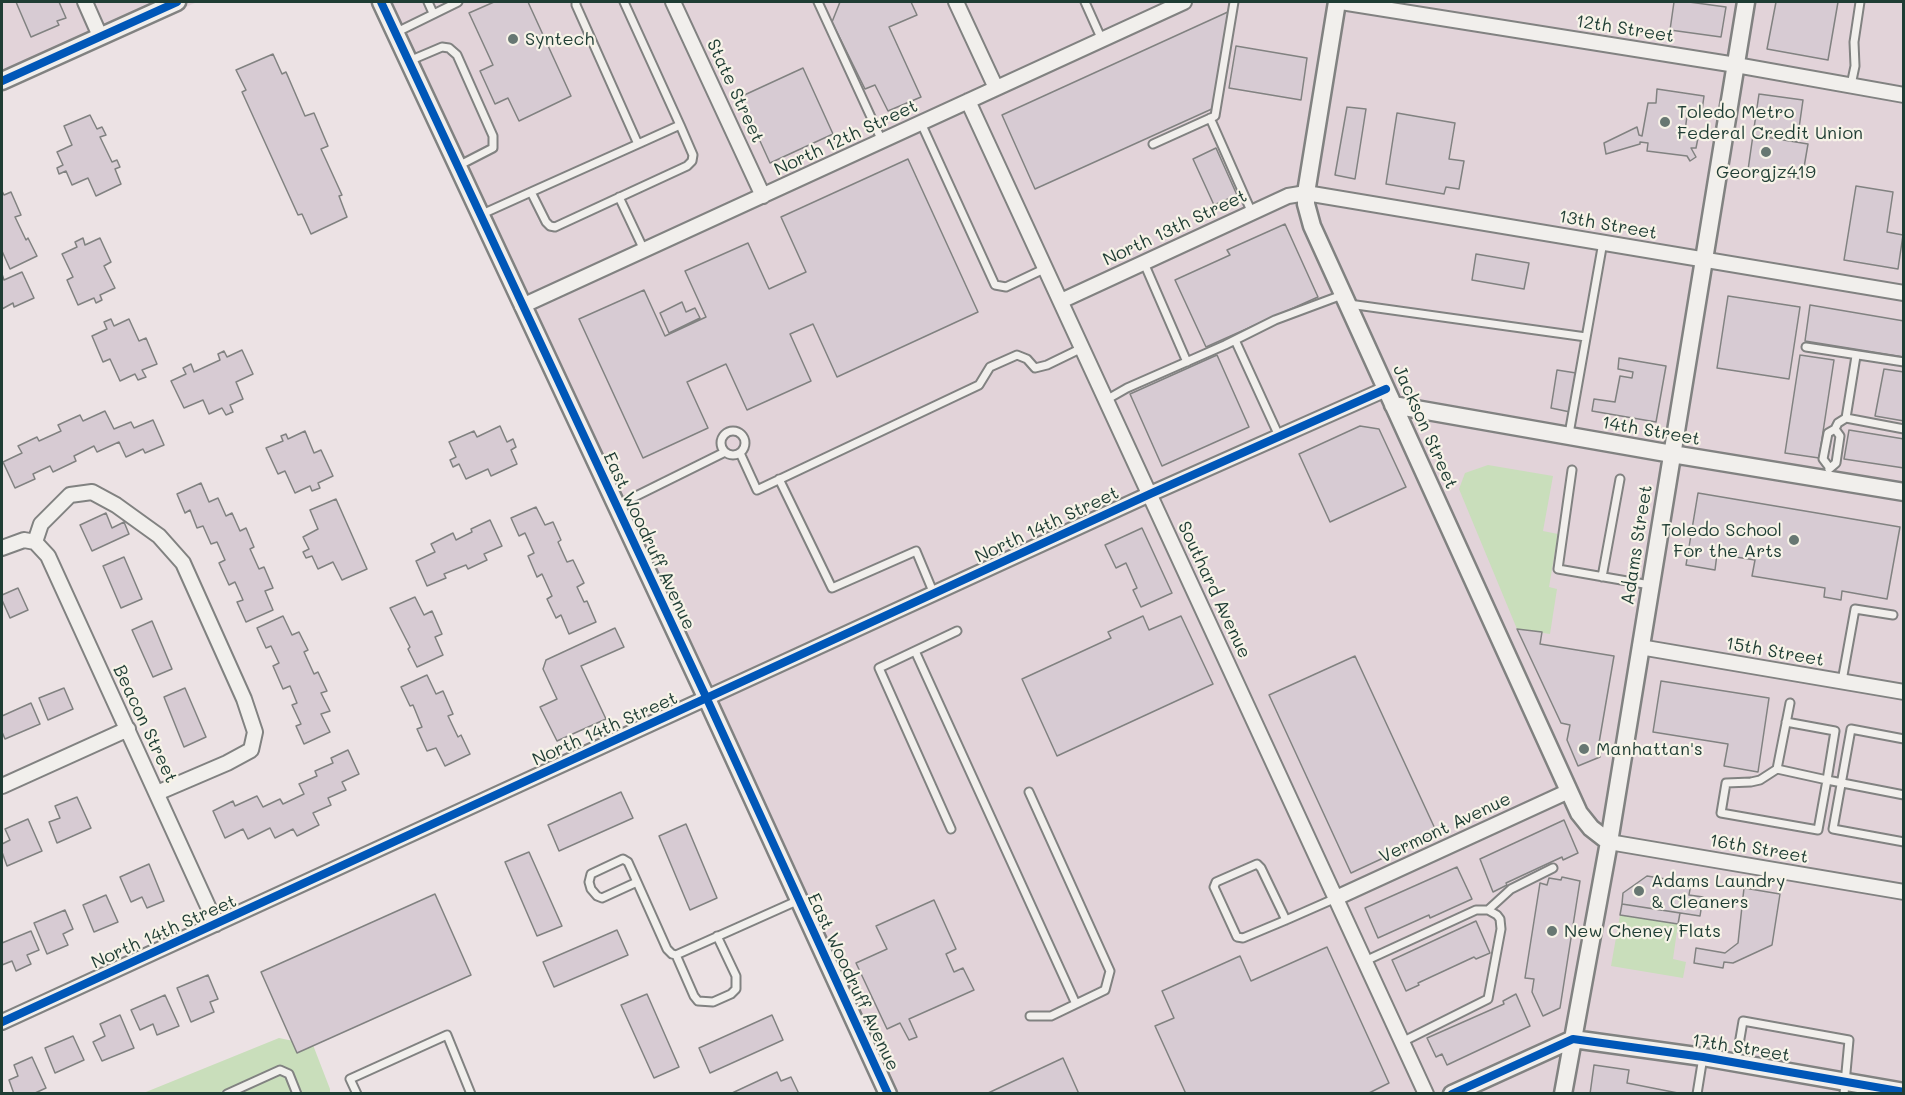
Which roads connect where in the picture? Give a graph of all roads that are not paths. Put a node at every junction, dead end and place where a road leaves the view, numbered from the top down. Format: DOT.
graph roads {
  1 [pos="85,2"];
  2 [pos="177,2"];
  3 [pos="381,2"];
  4 [pos="428,2"];
  5 [pos="458,2"];
  6 [pos="576,2"];
  7 [pos="624,2"];
  8 [pos="674,2"];
  9 [pos="818,2"];
  10 [pos="956,2"];
  11 [pos="1084,2"];
  12 [pos="1184,2"];
  13 [pos="1234,2"];
  14 [pos="1337,2"];
  15 [pos="1341,2"];
  16 [pos="1746,2"];
  17 [pos="1860,2"];
  18 [pos="433,13"];
  19 [pos="395,33"];
  20 [pos="100,36"];
  21 [pos="1102,40"];
  22 [pos="409,61"];
  23 [pos="1736,65"];
  24 [pos="2,81"];
  25 [pos="1851,85"];
  26 [pos="996,88"];
  27 [pos="1904,94"];
  28 [pos="968,101"];
  29 [pos="1210,118"];
  30 [pos="921,123"];
  31 [pos="680,125"];
  32 [pos="882,141"];
  33 [pos="638,144"];
  34 [pos="1153,144"];
  35 [pos="458,166"];
  36 [pos="531,192"];
  37 [pos="1306,193"];
  38 [pos="763,196"];
  39 [pos="620,197"];
  40 [pos="1252,213"];
  41 [pos="480,215"];
  42 [pos="1603,242"];
  43 [pos="644,250"];
  44 [pos="1704,260"];
  45 [pos="1144,262"];
  46 [pos="1046,268"];
  47 [pos="1904,293"];
  48 [pos="1345,299"];
  49 [pos="1061,301"];
  50 [pos="522,306"];
  51 [pos="1586,338"];
  52 [pos="1235,340"];
  53 [pos="1806,347"];
  54 [pos="1083,348"];
  55 [pos="1856,356"];
  56 [pos="1186,362"];
  57 [pos="1904,362"];
  58 [pos="1386,389"];
  59 [pos="1106,400"];
  60 [pos="1393,405"];
  61 [pos="1846,418"];
  62 [pos="1835,429"];
  63 [pos="1904,429"];
  64 [pos="1279,436"];
  65 [pos="1569,436"];
  66 [pos="725,452"];
  67 [pos="740,453"];
  68 [pos="1672,454"];
  69 [pos="1572,470"];
  70 [pos="1828,473"];
  71 [pos="779,479"];
  72 [pos="1620,479"];
  73 [pos="1904,492"];
  74 [pos="1150,494"];
  75 [pos="616,506"];
  76 [pos="35,542"];
  77 [pos="2,548"];
  78 [pos="1602,577"];
  79 [pos="1650,585"];
  80 [pos="934,594"];
  81 [pos="1893,615"];
  82 [pos="957,631"];
  83 [pos="1640,647"];
  84 [pos="915,651"];
  85 [pos="1842,681"];
  86 [pos="1904,692"];
  87 [pos="707,699"];
  88 [pos="1790,704"];
  89 [pos="1786,722"];
  90 [pos="128,729"];
  91 [pos="1904,739"];
  92 [pos="1776,769"];
  93 [pos="1827,780"];
  94 [pos="1841,782"];
  95 [pos="2,786"];
  96 [pos="1569,791"];
  97 [pos="1029,792"];
  98 [pos="157,793"];
  99 [pos="1904,795"];
  100 [pos="951,829"];
  101 [pos="1609,842"];
  102 [pos="1904,842"];
  103 [pos="1553,868"];
  104 [pos="637,882"];
  105 [pos="1904,892"];
  106 [pos="1336,898"];
  107 [pos="799,900"];
  108 [pos="1488,910"];
  109 [pos="1286,920"];
  110 [pos="216,924"];
  111 [pos="717,936"];
  112 [pos="676,954"];
  113 [pos="1365,961"];
  114 [pos="1076,1004"];
  115 [pos="1030,1016"];
  116 [pos="2,1022"];
  117 [pos="1573,1039"];
  118 [pos="1402,1042"];
  119 [pos="1703,1057"];
  120 [pos="1736,1062"];
  121 [pos="1845,1087"];
  122 [pos="1904,1092"];
  123 [pos="227,1094"];
  124 [pos="297,1094"];
  125 [pos="357,1094"];
  126 [pos="471,1094"];
  127 [pos="888,1094"];
  128 [pos="1426,1094"];
  129 [pos="1452,1094"];
  130 [pos="1563,1094"];
  131 [pos="1697,1094"];
  1 -- 20 [label="street"];
  2 -- 20 [label="street"];
  3 -- 19 [label="street, East Woodruff Avenue"];
  4 -- 18 [label="lane"];
  5 -- 18 [label="lane"];
  6 -- 33 [label="lane"];
  7 -- 31 [label="lane"];
  8 -- 38 [label="street, State Street"];
  9 -- 32 [label="lane"];
  10 -- 26 [label="street"];
  11 -- 21 [label="lane"];
  12 -- 21 [label="street, North 12th Street"];
  13 -- 29 [label="lane"];
  14 -- 37 [label="street, Jackson Street"];
  15 -- 23 [label="street, 12th Street"];
  16 -- 23 [label="street, Adams Street"];
  17 -- 25 [label="lane"];
  18 -- 19 [label="lane"];
  19 -- 22 [label="street, East Woodruff Avenue"];
  20 -- 24 [label="street"];
  21 -- 26 [label="street, North 12th Street"];
  22 -- 35 [label="street, East Woodruff Avenue"];
  22 -- 35 [label="lane"];
  23 -- 25 [label="street, 12th Street"];
  23 -- 44 [label="street, Adams Street"];
  25 -- 27 [label="street, 12th Street"];
  26 -- 28 [label="street, North 12th Street"];
  28 -- 30 [label="street, North 12th Street"];
  28 -- 46 [label="street, Southard Avenue"];
  29 -- 34 [label="lane"];
  29 -- 40 [label="lane"];
  30 -- 32 [label="street, North 12th Street"];
  30 -- 46 [label="lane"];
  31 -- 33 [label="lane"];
  31 -- 39 [label="lane"];
  32 -- 38 [label="street, North 12th Street"];
  33 -- 36 [label="lane"];
  35 -- 41 [label="street, East Woodruff Avenue"];
  36 -- 39 [label="lane"];
  36 -- 41 [label="lane"];
  37 -- 40 [label="street, North 13th Street"];
  37 -- 42 [label="street, 13th Street"];
  37 -- 48 [label="street, Jackson Street"];
  38 -- 43 [label="street, North 12th Street"];
  39 -- 43 [label="lane"];
  40 -- 45 [label="street, North 13th Street"];
  41 -- 50 [label="street, East Woodruff Avenue"];
  42 -- 44 [label="street, 13th Street"];
  42 -- 51 [label="lane"];
  43 -- 50 [label="street, North 12th Street"];
  44 -- 47 [label="street, 13th Street"];
  44 -- 68 [label="street, Adams Street"];
  45 -- 49 [label="street, North 13th Street"];
  45 -- 56 [label="lane"];
  46 -- 49 [label="street, Southard Avenue"];
  48 -- 51 [label="lane"];
  48 -- 52 [label="lane"];
  48 -- 58 [label="street, Jackson Street"];
  49 -- 54 [label="street, Southard Avenue"];
  50 -- 75 [label="street, East Woodruff Avenue"];
  51 -- 65 [label="lane"];
  52 -- 56 [label="lane"];
  52 -- 64 [label="lane"];
  53 -- 55 [label="lane"];
  54 -- 59 [label="street, Southard Avenue"];
  54 -- 71 [label="lane"];
  55 -- 57 [label="lane"];
  55 -- 61 [label="lane"];
  56 -- 59 [label="lane"];
  58 -- 60 [label="street, Jackson Street"];
  58 -- 64 [label="street, North 14th Street"];
  59 -- 74 [label="street, Southard Avenue"];
  60 -- 65 [label="street, 14th Street"];
  60 -- 96 [label="street, Jackson Street"];
  61 -- 62 [label="lane"];
  61 -- 63 [label="lane"];
  62 -- 70 [label="lane"];
  62 -- 70 [label="lane"];
  64 -- 74 [label="street, North 14th Street"];
  65 -- 68 [label="street, 14th Street"];
  66 -- 67 [label="lane"];
  66 -- 67 [label="lane"];
  66 -- 75 [label="lane"];
  67 -- 71 [label="lane"];
  68 -- 70 [label="street, 14th Street"];
  68 -- 79 [label="street, Adams Street"];
  69 -- 78 [label="lane"];
  70 -- 73 [label="street, 14th Street"];
  71 -- 80 [label="lane"];
  72 -- 78 [label="lane"];
  74 -- 80 [label="street, North 14th Street"];
  74 -- 106 [label="street, Southard Avenue"];
  75 -- 87 [label="street, East Woodruff Avenue"];
  76 -- 77 [label="street"];
  76 -- 90 [label="street, Beacon Street"];
  76 -- 98 [label="street"];
  78 -- 79 [label="lane"];
  79 -- 83 [label="street, Adams Street"];
  80 -- 87 [label="street, North 14th Street"];
  81 -- 85 [label="lane"];
  82 -- 84 [label="lane"];
  83 -- 85 [label="street, 15th Street"];
  83 -- 101 [label="street, Adams Street"];
  84 -- 100 [label="lane"];
  84 -- 114 [label="lane"];
  85 -- 86 [label="street, 15th Street"];
  87 -- 107 [label="street, East Woodruff Avenue"];
  87 -- 110 [label="street, North 14th Street"];
  88 -- 89 [label="lane"];
  89 -- 92 [label="lane"];
  89 -- 93 [label="lane"];
  90 -- 95 [label="street"];
  90 -- 98 [label="street, Beacon Street"];
  91 -- 94 [label="lane"];
  92 -- 93 [label="lane"];
  92 -- 93 [label="lane"];
  93 -- 94 [label="lane"];
  94 -- 99 [label="lane"];
  94 -- 102 [label="lane"];
  96 -- 101 [label="street, Jackson Street"];
  96 -- 106 [label="street, Vermont Avenue"];
  97 -- 114 [label="lane"];
  98 -- 110 [label="street, Beacon Street"];
  101 -- 105 [label="street, 16th Street"];
  101 -- 117 [label="street, Adams Street"];
  103 -- 108 [label="lane"];
  104 -- 104 [label="lane"];
  104 -- 112 [label="lane"];
  106 -- 109 [label="lane"];
  106 -- 113 [label="street, Southard Avenue"];
  107 -- 111 [label="lane"];
  107 -- 127 [label="street, East Woodruff Avenue"];
  108 -- 113 [label="lane"];
  108 -- 118 [label="lane"];
  109 -- 109 [label="lane"];
  110 -- 116 [label="street, North 14th Street"];
  111 -- 112 [label="lane"];
  111 -- 112 [label="lane"];
  113 -- 118 [label="street, Southard Avenue"];
  114 -- 115 [label="lane"];
  117 -- 119 [label="street, 17th Street"];
  117 -- 129 [label="street"];
  117 -- 130 [label="street, Adams Street"];
  118 -- 128 [label="street, Southard Avenue"];
  119 -- 120 [label="street, 17th Street"];
  119 -- 131 [label="lane"];
  120 -- 121 [label="street, 17th Street"];
  120 -- 121 [label="lane"];
  121 -- 122 [label="street, 17th Street"];
  123 -- 124 [label="lane"];
  125 -- 126 [label="lane"];
}
